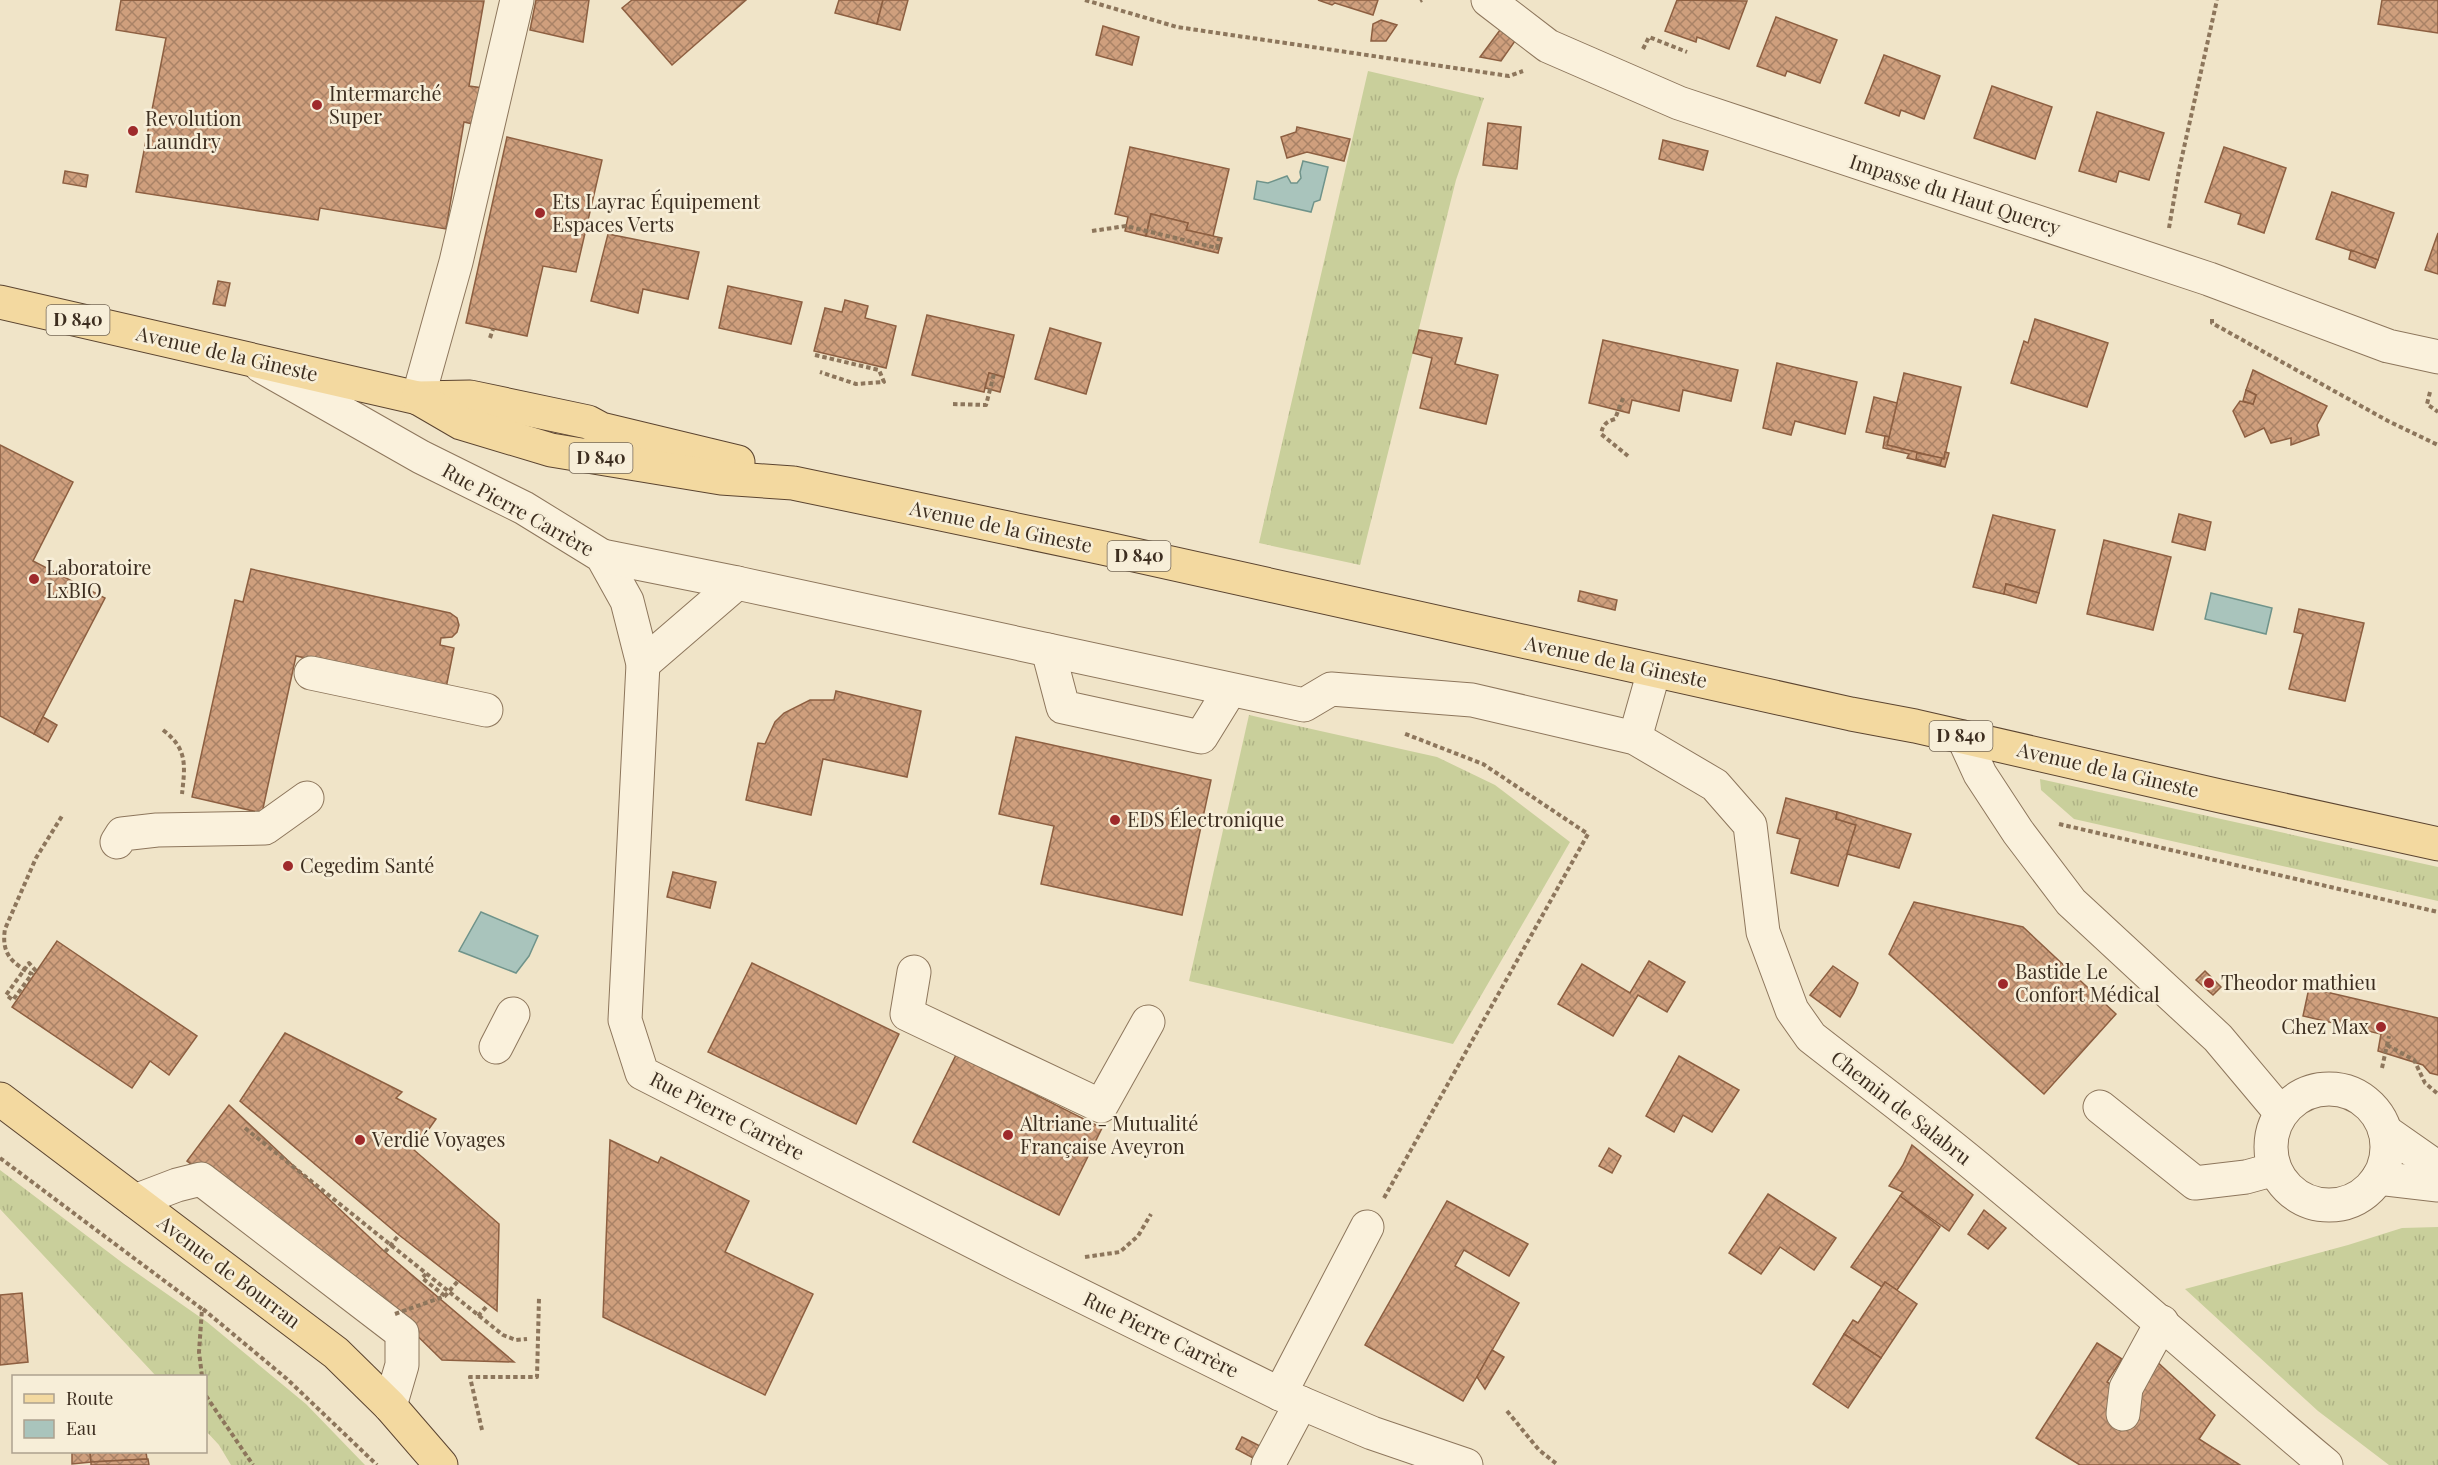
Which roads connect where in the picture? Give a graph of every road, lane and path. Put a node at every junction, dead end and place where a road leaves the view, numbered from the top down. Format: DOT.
graph roads {
  1 [pos="517,0"];
  2 [pos="1085,0"];
  3 [pos="1488,0"];
  4 [pos="2217,0"];
  5 [pos="1548,46"];
  6 [pos="1642,52"];
  7 [pos="1687,52"];
  8 [pos="1092,231"];
  9 [pos="1219,238"];
  10 [pos="2163,264"];
  11 [pos="2209,279"];
  12 [pos="0,302"];
  13 [pos="493,329"];
  14 [pos="490,338"];
  15 [pos="815,355"];
  16 [pos="243,357"];
  17 [pos="2438,357"];
  18 [pos="820,372"];
  19 [pos="994,374"];
  20 [pos="418,398"];
  21 [pos="1623,398"];
  22 [pos="953,404"];
  23 [pos="2438,445"];
  24 [pos="1628,456"];
  25 [pos="602,556"];
  26 [pos="737,583"];
  27 [pos="1048,650"];
  28 [pos="643,664"];
  29 [pos="1654,671"];
  30 [pos="311,673"];
  31 [pos="1230,690"];
  32 [pos="486,710"];
  33 [pos="163,730"];
  34 [pos="1401,732"];
  35 [pos="1963,737"];
  36 [pos="1635,738"];
  37 [pos="182,796"];
  38 [pos="307,798"];
  39 [pos="62,816"];
  40 [pos="2018,832"];
  41 [pos="117,842"];
  42 [pos="2438,844"];
  43 [pos="2438,912"];
  44 [pos="36,971"];
  45 [pos="914,972"];
  46 [pos="513,1014"];
  47 [pos="1148,1022"];
  48 [pos="2389,1036"];
  49 [pos="2386,1045"];
  50 [pos="496,1047"];
  51 [pos="2382,1068"];
  52 [pos="2438,1093"];
  53 [pos="0,1099"];
  54 [pos="2100,1107"];
  55 [pos="2281,1113"];
  56 [pos="245,1128"];
  57 [pos="2385,1131"];
  58 [pos="0,1158"];
  59 [pos="2438,1168"];
  60 [pos="2276,1169"];
  61 [pos="2378,1178"];
  62 [pos="2438,1185"];
  63 [pos="135,1201"];
  64 [pos="1151,1214"];
  65 [pos="1367,1227"];
  66 [pos="399,1235"];
  67 [pos="385,1252"];
  68 [pos="1077,1258"];
  69 [pos="426,1274"];
  70 [pos="458,1281"];
  71 [pos="445,1296"];
  72 [pos="539,1298"];
  73 [pos="488,1305"];
  74 [pos="202,1309"];
  75 [pos="395,1314"];
  76 [pos="478,1316"];
  77 [pos="2162,1322"];
  78 [pos="527,1339"];
  79 [pos="202,1375"];
  80 [pos="207,1397"];
  81 [pos="1290,1398"];
  82 [pos="390,1406"];
  83 [pos="1507,1411"];
  84 [pos="2123,1414"];
  85 [pos="482,1430"];
  86 [pos="253,1465"];
  87 [pos="377,1465"];
  88 [pos="441,1465"];
  89 [pos="1268,1465"];
  90 [pos="1466,1465"];
  91 [pos="1558,1465"];
  92 [pos="2325,1465"];
  1 -- 20 [label="street"];
  2 -- 5 [label="path"];
  3 -- 5 [label="street, Impasse du Haut Quercy"];
  4 -- 10 [label="path"];
  5 -- 10 [label="street, Impasse du Haut Quercy"];
  6 -- 7 [label="path"];
  8 -- 9 [label="path"];
  10 -- 11 [label="street, Impasse du Haut Quercy"];
  11 -- 17 [label="street, Impasse du Haut Quercy"];
  11 -- 23 [label="path"];
  12 -- 16 [label="main road, Avenue de la Gineste / D 840"];
  13 -- 14 [label="path"];
  15 -- 18 [label="path"];
  16 -- 20 [label="main road, Avenue de la Gineste / D 840"];
  16 -- 25 [label="street, Rue Pierre Carrère"];
  19 -- 22 [label="path"];
  20 -- 29 [label="main road, Avenue de la Gineste / D 840"];
  21 -- 24 [label="path"];
  25 -- 26 [label="street, Chemin de Salabru"];
  25 -- 28 [label="street, Rue Pierre Carrère"];
  26 -- 27 [label="street, Chemin de Salabru"];
  26 -- 28 [label="street"];
  27 -- 31 [label="street, Chemin de Salabru"];
  27 -- 31 [label="street"];
  28 -- 81 [label="street, Rue Pierre Carrère"];
  29 -- 35 [label="main road, Avenue de la Gineste / D 840"];
  29 -- 36 [label="street"];
  30 -- 32 [label="street"];
  31 -- 36 [label="street, Chemin de Salabru"];
  33 -- 37 [label="path"];
  34 -- 65 [label="path"];
  35 -- 40 [label="street"];
  35 -- 42 [label="main road, Avenue de la Gineste / D 840"];
  36 -- 77 [label="street, Chemin de Salabru"];
  38 -- 41 [label="street"];
  39 -- 44 [label="path"];
  40 -- 43 [label="path"];
  40 -- 55 [label="street"];
  45 -- 47 [label="street"];
  46 -- 50 [label="street"];
  48 -- 49 [label="path"];
  49 -- 51 [label="path"];
  49 -- 52 [label="path"];
  53 -- 63 [label="main road, Avenue de Bourran"];
  54 -- 60 [label="street"];
  55 -- 57 [label="street"];
  55 -- 60 [label="street"];
  56 -- 69 [label="path"];
  57 -- 59 [label="street"];
  57 -- 61 [label="street"];
  58 -- 74 [label="path"];
  60 -- 61 [label="street"];
  61 -- 62 [label="street"];
  63 -- 82 [label="main road, Avenue de Bourran"];
  63 -- 82 [label="street"];
  64 -- 68 [label="path"];
  65 -- 81 [label="street"];
  66 -- 67 [label="path, bridge"];
  69 -- 71 [label="path"];
  69 -- 76 [label="path"];
  70 -- 71 [label="path, bridge"];
  71 -- 75 [label="path, bridge"];
  72 -- 85 [label="path"];
  73 -- 76 [label="path"];
  74 -- 79 [label="path"];
  74 -- 87 [label="path"];
  76 -- 78 [label="path"];
  77 -- 84 [label="street"];
  77 -- 92 [label="street, Chemin de Salabru"];
  80 -- 86 [label="path"];
  81 -- 89 [label="street"];
  81 -- 90 [label="street, Rue Pierre Carrère"];
  82 -- 88 [label="main road, Avenue de Bourran"];
  83 -- 91 [label="path"];
}
